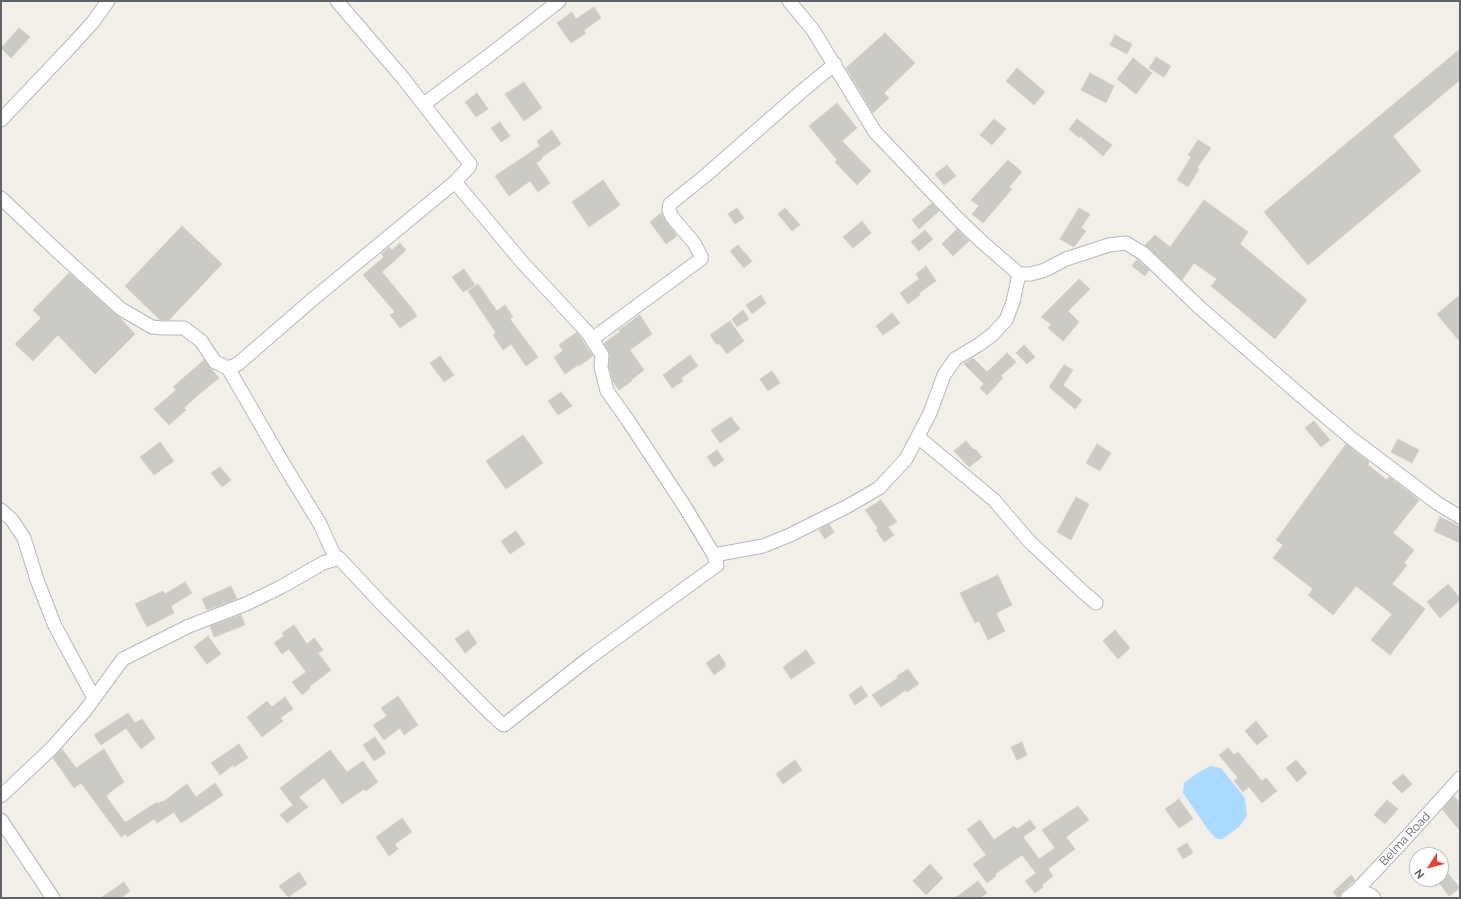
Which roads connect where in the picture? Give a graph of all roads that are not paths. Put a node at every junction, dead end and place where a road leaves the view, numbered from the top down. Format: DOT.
graph roads {
  1 [pos="108,1"];
  2 [pos="337,1"];
  3 [pos="559,1"];
  4 [pos="789,1"];
  5 [pos="835,64"];
  6 [pos="424,104"];
  7 [pos="1,120"];
  8 [pos="455,182"];
  9 [pos="1,198"];
  10 [pos="1019,274"];
  11 [pos="592,339"];
  12 [pos="228,368"];
  13 [pos="918,437"];
  14 [pos="1,510"];
  15 [pos="1460,517"];
  16 [pos="714,555"];
  17 [pos="336,559"];
  18 [pos="1096,602"];
  19 [pos="94,698"];
  20 [pos="1460,778"];
  21 [pos="1,796"];
  22 [pos="1,820"];
  23 [pos="1352,894"];
  24 [pos="53,898"];
  25 [pos="1374,898"];
  1 -- 7 [label="street"];
  2 -- 6 [label="street"];
  3 -- 6 [label="street"];
  4 -- 5 [label="street"];
  5 -- 10 [label="street"];
  5 -- 11 [label="street"];
  6 -- 8 [label="street"];
  8 -- 11 [label="street"];
  8 -- 12 [label="street"];
  9 -- 12 [label="street"];
  10 -- 13 [label="street"];
  10 -- 15 [label="street"];
  11 -- 16 [label="street"];
  12 -- 17 [label="street"];
  13 -- 16 [label="street"];
  13 -- 18 [label="street"];
  14 -- 19 [label="street"];
  16 -- 17 [label="street"];
  17 -- 19 [label="street"];
  19 -- 21 [label="street"];
  20 -- 23 [label="street, Belma Road"];
  22 -- 24 [label="street"];
  23 -- 25 [label="street"];
}
